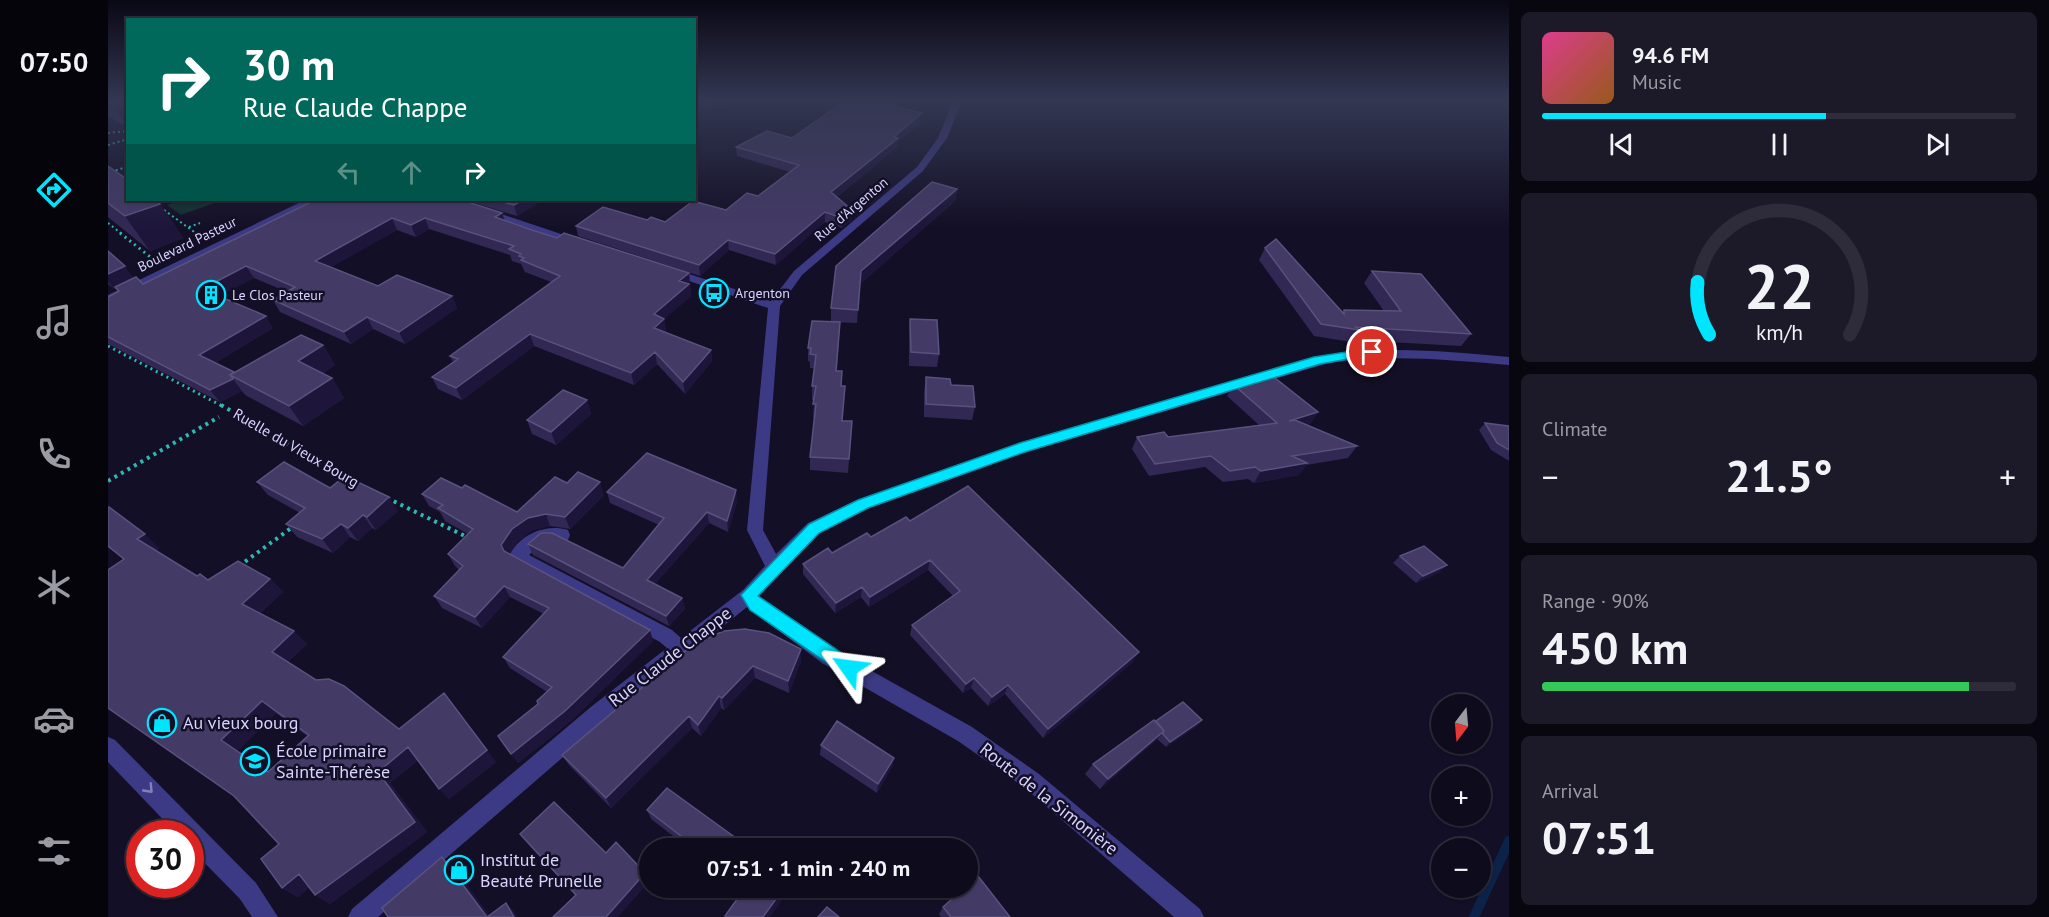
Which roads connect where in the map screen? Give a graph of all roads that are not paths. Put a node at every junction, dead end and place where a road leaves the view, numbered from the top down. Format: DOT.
graph roads {
  1 [pos="939,143"];
  2 [pos="310,201"];
  3 [pos="453,201"];
  4 [pos="593,246"];
  5 [pos="659,268"];
  6 [pos="108,300"];
  7 [pos="774,306"];
  8 [pos="1509,361"];
  9 [pos="562,535"];
  10 [pos="774,567"];
  11 [pos="748,595"];
  12 [pos="681,649"];
  13 [pos="108,747"];
  14 [pos="266,917"];
  15 [pos="360,917"];
  16 [pos="1191,917"];
  1 -- 7 [label="street, Rue d'Argenton"];
  2 -- 6 [label="street, Boulevard Pasteur"];
  3 -- 4 [label="street"];
  5 -- 7 [label="street"];
  7 -- 10 [label="street"];
  8 -- 10 [label="street, Rue Claude Chappe"];
  9 -- 12 [label="street"];
  10 -- 11 [label="street, Rue Claude Chappe"];
  11 -- 12 [label="street, Rue Claude Chappe"];
  11 -- 16 [label="street, Route de la Simonière"];
  12 -- 15 [label="street, Rue Claude Chappe"];
  13 -- 14 [label="street, one-way"];
}
